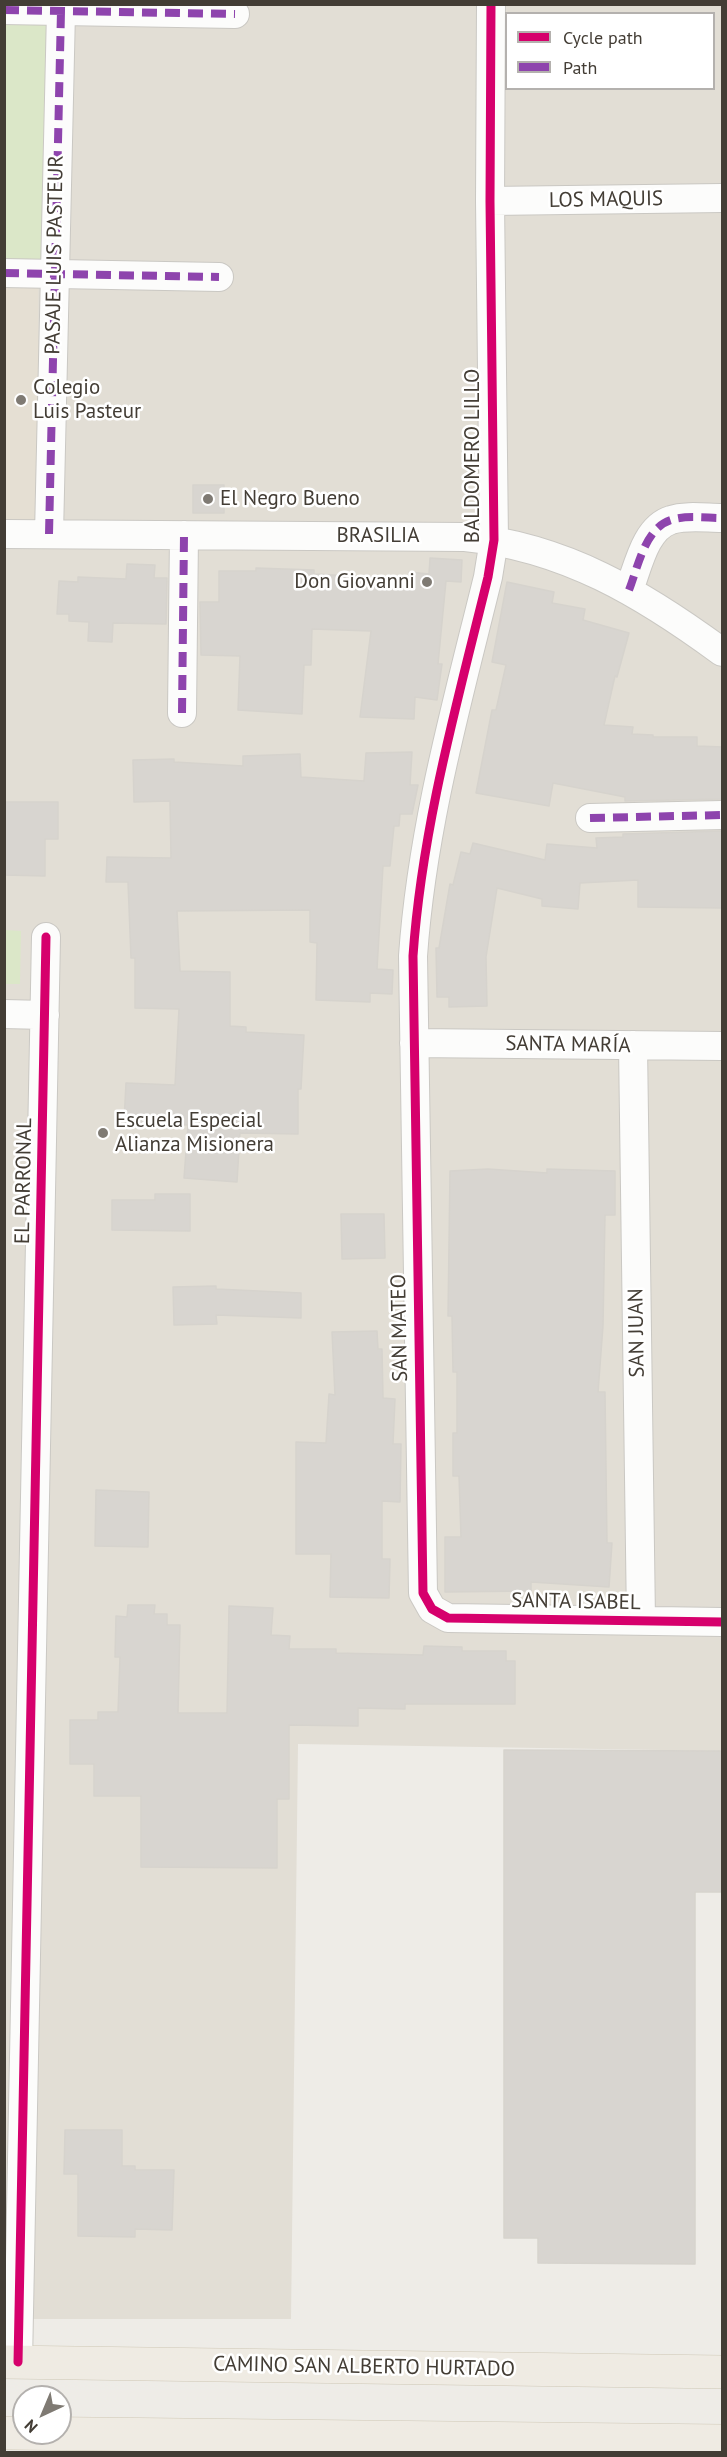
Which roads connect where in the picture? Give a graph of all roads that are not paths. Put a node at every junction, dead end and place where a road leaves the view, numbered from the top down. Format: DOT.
graph roads {
  1 [pos="491,4"];
  2 [pos="4,10"];
  3 [pos="61,11"];
  4 [pos="235,14"];
  5 [pos="723,198"];
  6 [pos="490,201"];
  7 [pos="4,273"];
  8 [pos="55,274"];
  9 [pos="219,277"];
  10 [pos="723,518"];
  11 [pos="4,534"];
  12 [pos="49,534"];
  13 [pos="184,535"];
  14 [pos="494,540"];
  15 [pos="628,590"];
  16 [pos="723,652"];
  17 [pos="182,713"];
  18 [pos="723,815"];
  19 [pos="590,818"];
  20 [pos="46,937"];
  21 [pos="4,1014"];
  22 [pos="45,1015"];
  23 [pos="414,1043"];
  24 [pos="633,1045"];
  25 [pos="723,1046"];
  26 [pos="432,1609"];
  27 [pos="640,1621"];
  28 [pos="723,1622"];
  29 [pos="11,2362"];
  30 [pos="723,2372"];
  31 [pos="4,2433"];
  32 [pos="723,2441"];
  1 -- 6 [label="street, BALDOMERO LILLO"];
  2 -- 3 [label="street"];
  3 -- 4 [label="street"];
  3 -- 8 [label="street, PASAJE LUIS PASTEUR"];
  5 -- 6 [label="street, LOS MAQUIS"];
  6 -- 14 [label="street, BALDOMERO LILLO"];
  7 -- 8 [label="street"];
  8 -- 9 [label="street"];
  8 -- 12 [label="street, PASAJE LUIS PASTEUR"];
  10 -- 15 [label="street"];
  11 -- 12 [label="street, BRASILIA"];
  12 -- 13 [label="street, BRASILIA"];
  13 -- 14 [label="street, BRASILIA"];
  13 -- 17 [label="street"];
  14 -- 15 [label="street, BRASILIA"];
  14 -- 23 [label="street, BALDOMERO LILLO"];
  15 -- 16 [label="street, BRASILIA"];
  18 -- 19 [label="street"];
  20 -- 22 [label="street, EL PARRONAL"];
  21 -- 22 [label="street"];
  22 -- 29 [label="street, EL PARRONAL"];
  23 -- 24 [label="street, SANTA MARÍA"];
  23 -- 26 [label="street, SAN MATEO"];
  24 -- 25 [label="street, SANTA MARÍA"];
  24 -- 27 [label="street, SAN JUAN"];
  26 -- 27 [label="street, SANTA ISABEL"];
  27 -- 28 [label="street, SANTA ISABEL"];
  29 -- 30 [label="main road, CAMINO SAN ALBERTO HURTADO"];
  31 -- 32 [label="main road"];
}
